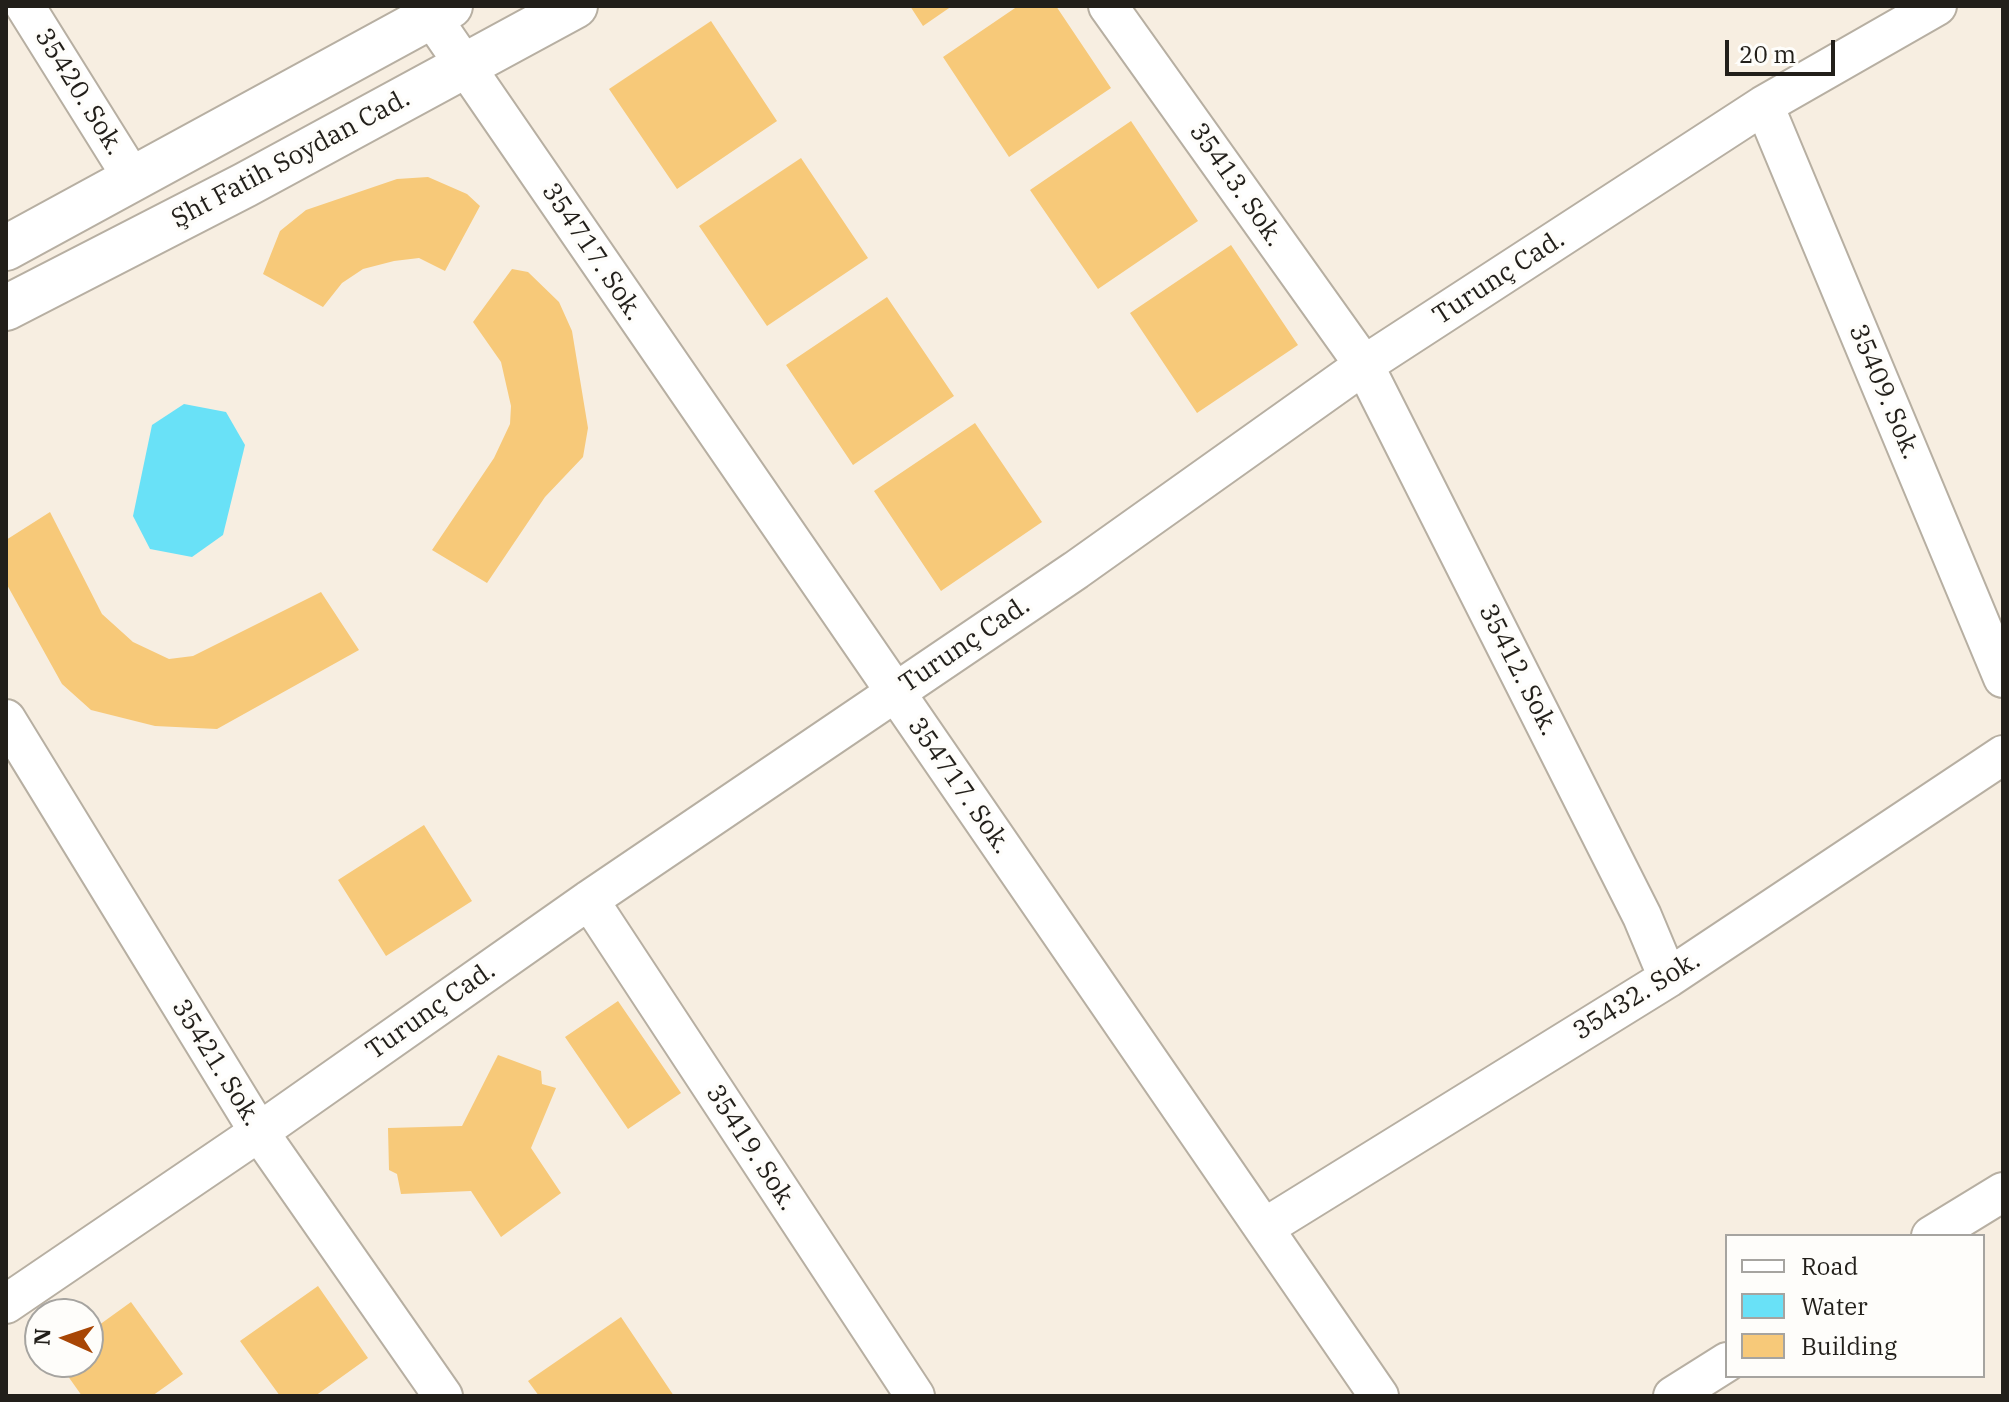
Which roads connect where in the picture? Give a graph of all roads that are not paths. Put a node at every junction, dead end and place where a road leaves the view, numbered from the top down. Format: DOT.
graph roads {
  1 [pos="25,6"];
  2 [pos="575,6"];
  3 [pos="1108,6"];
  4 [pos="1937,6"];
  5 [pos="435,10"];
  6 [pos="464,66"];
  7 [pos="1764,105"];
  8 [pos="133,179"];
  9 [pos="6,248"];
  10 [pos="6,308"];
  11 [pos="1364,365"];
  12 [pos="2003,678"];
  13 [pos="895,693"];
  14 [pos="6,719"];
  15 [pos="2003,755"];
  16 [pos="589,900"];
  17 [pos="1668,978"];
  18 [pos="259,1132"];
  19 [pos="2003,1192"];
  20 [pos="1264,1228"];
  21 [pos="1934,1234"];
  22 [pos="6,1304"];
  23 [pos="1725,1363"];
  24 [pos="443,1396"];
  25 [pos="915,1396"];
  26 [pos="1379,1396"];
  27 [pos="1673,1396"];
  1 -- 8 [label="street, 35420. Sok."];
  2 -- 6 [label="main road, Şht Fatih Soydan Cad."];
  3 -- 11 [label="street, 35413. Sok."];
  4 -- 7 [label="street, Turunç Cad."];
  5 -- 6 [label="street, 354717. Sok."];
  5 -- 8 [label="main road"];
  6 -- 10 [label="main road, Şht Fatih Soydan Cad."];
  6 -- 13 [label="street, 354717. Sok."];
  7 -- 11 [label="street, Turunç Cad."];
  7 -- 12 [label="street, 35409. Sok."];
  8 -- 9 [label="main road"];
  11 -- 13 [label="street, Turunç Cad."];
  11 -- 17 [label="street, 35412. Sok."];
  13 -- 16 [label="street, Turunç Cad."];
  13 -- 20 [label="street, 354717. Sok."];
  14 -- 18 [label="street, 35421. Sok."];
  15 -- 17 [label="street, 35432. Sok."];
  16 -- 18 [label="street, Turunç Cad."];
  16 -- 25 [label="street, 35419. Sok."];
  17 -- 20 [label="street, 35432. Sok."];
  18 -- 22 [label="street, Turunç Cad."];
  18 -- 24 [label="street, 35421. Sok."];
  19 -- 21 [label="street"];
  20 -- 26 [label="street, 354717. Sok."];
  23 -- 27 [label="street"];
}
